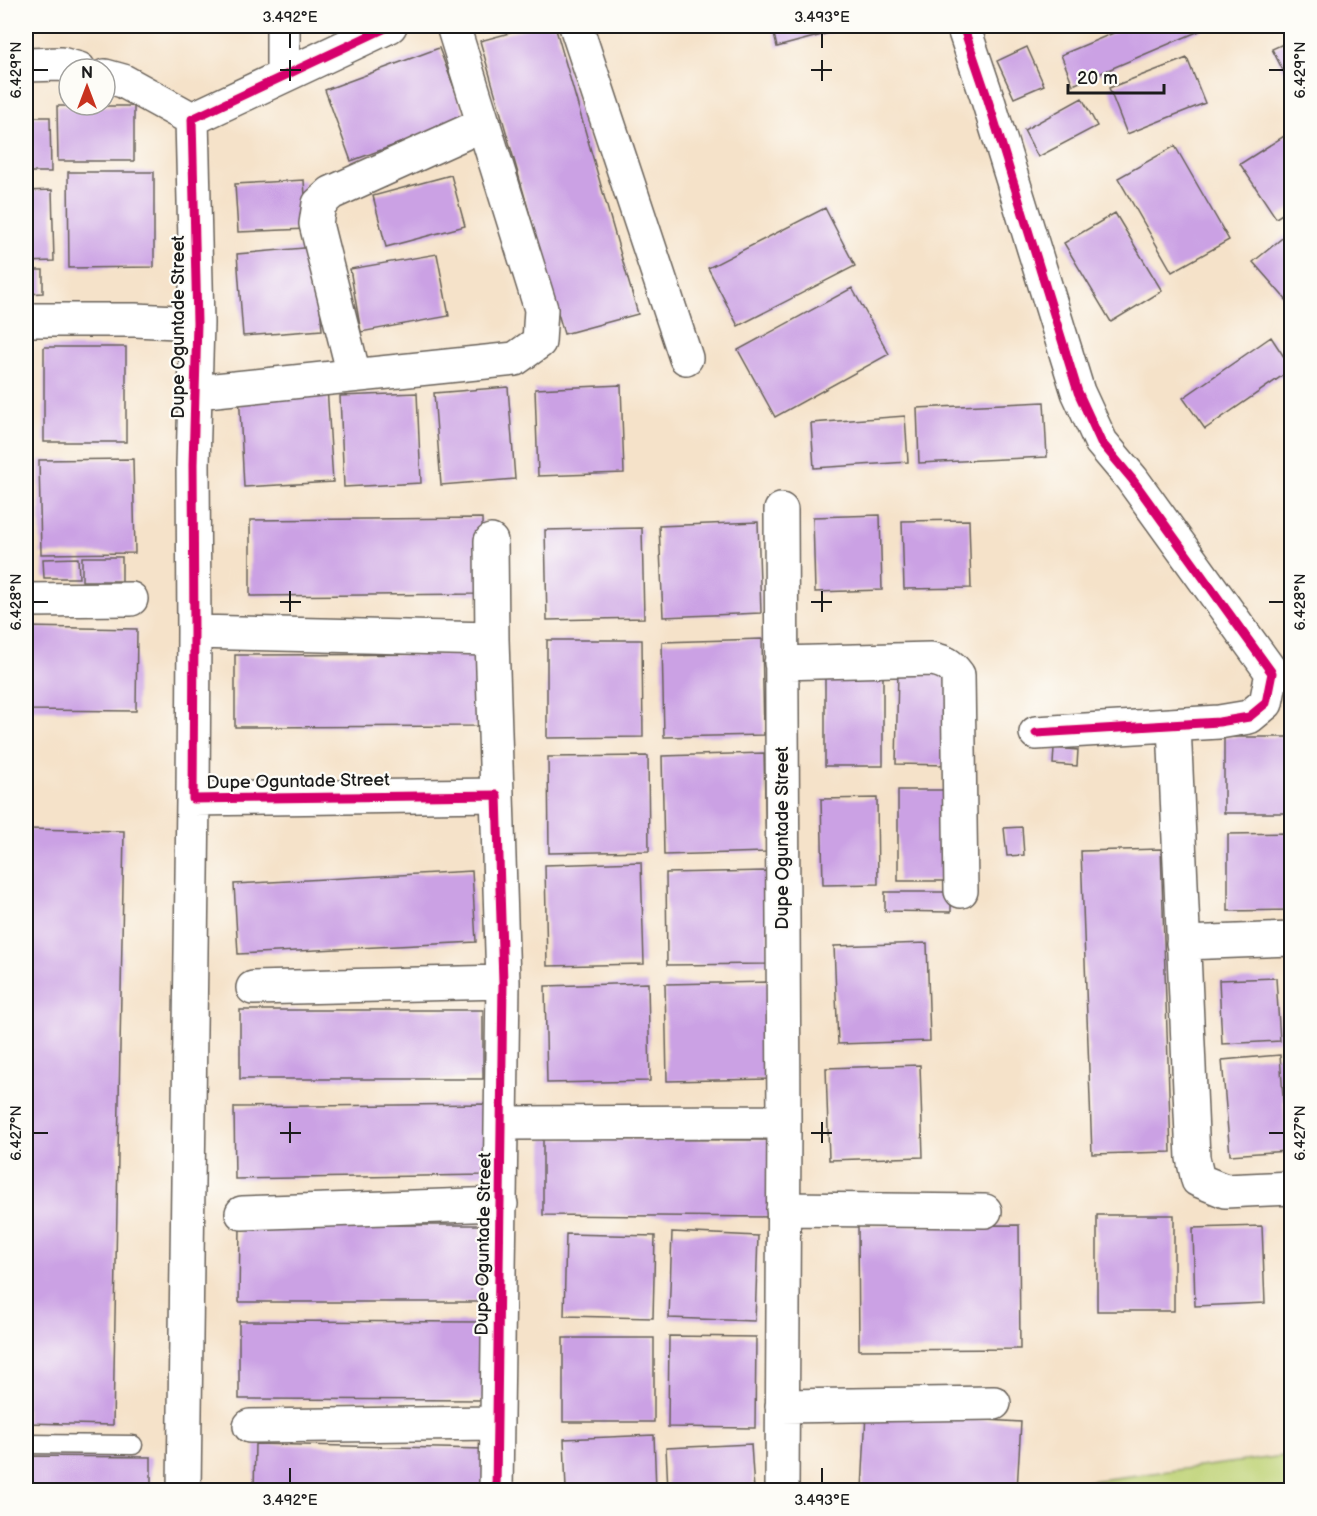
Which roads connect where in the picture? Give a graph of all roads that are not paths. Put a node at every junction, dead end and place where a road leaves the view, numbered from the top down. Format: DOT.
graph roads {
  1 [pos="283,26"];
  2 [pos="390,26"];
  3 [pos="453,26"];
  4 [pos="576,26"];
  5 [pos="963,26"];
  6 [pos="57,64"];
  7 [pos="26,65"];
  8 [pos="283,76"];
  9 [pos="117,79"];
  10 [pos="192,119"];
  11 [pos="484,124"];
  12 [pos="26,320"];
  13 [pos="197,323"];
  14 [pos="686,358"];
  15 [pos="354,375"];
  16 [pos="196,392"];
  17 [pos="781,510"];
  18 [pos="491,541"];
  19 [pos="131,599"];
  20 [pos="26,600"];
  21 [pos="195,632"];
  22 [pos="492,639"];
  23 [pos="781,663"];
  24 [pos="1174,725"];
  25 [pos="1036,733"];
  26 [pos="497,795"];
  27 [pos="194,799"];
  28 [pos="961,891"];
  29 [pos="1292,939"];
  30 [pos="1184,943"];
  31 [pos="503,982"];
  32 [pos="254,988"];
  33 [pos="784,1122"];
  34 [pos="502,1123"];
  35 [pos="1292,1188"];
  36 [pos="501,1204"];
  37 [pos="783,1209"];
  38 [pos="985,1211"];
  39 [pos="242,1212"];
  40 [pos="994,1403"];
  41 [pos="782,1406"];
  42 [pos="497,1423"];
  43 [pos="250,1426"];
  44 [pos="26,1444"];
  45 [pos="133,1445"];
  46 [pos="184,1491"];
  47 [pos="496,1491"];
  48 [pos="782,1491"];
  1 -- 8 [label="street"];
  2 -- 8 [label="street"];
  3 -- 11 [label="street"];
  4 -- 14 [label="street"];
  5 -- 24 [label="street"];
  6 -- 7 [label="street"];
  8 -- 10 [label="street"];
  9 -- 10 [label="street"];
  10 -- 13 [label="street, Dupe Oguntade Street"];
  11 -- 15 [label="street"];
  11 -- 15 [label="street"];
  12 -- 13 [label="street"];
  13 -- 16 [label="street, Dupe Oguntade Street"];
  15 -- 16 [label="street"];
  16 -- 21 [label="street, Dupe Oguntade Street"];
  17 -- 23 [label="street, Dupe Oguntade Street"];
  18 -- 22 [label="street"];
  19 -- 20 [label="street"];
  21 -- 22 [label="street"];
  21 -- 27 [label="street, Dupe Oguntade Street"];
  22 -- 26 [label="street"];
  23 -- 28 [label="street"];
  23 -- 33 [label="street, Dupe Oguntade Street"];
  24 -- 25 [label="street"];
  24 -- 30 [label="street"];
  26 -- 27 [label="street, Dupe Oguntade Street"];
  26 -- 31 [label="street, Dupe Oguntade Street"];
  27 -- 46 [label="street"];
  29 -- 30 [label="street"];
  30 -- 35 [label="street"];
  31 -- 32 [label="street"];
  31 -- 34 [label="street, Dupe Oguntade Street"];
  33 -- 34 [label="street"];
  33 -- 37 [label="street, Dupe Oguntade Street"];
  34 -- 36 [label="street, Dupe Oguntade Street"];
  36 -- 39 [label="street"];
  36 -- 42 [label="street, Dupe Oguntade Street"];
  37 -- 38 [label="street"];
  37 -- 41 [label="street, Dupe Oguntade Street"];
  40 -- 41 [label="street"];
  41 -- 48 [label="street, Dupe Oguntade Street"];
  42 -- 43 [label="street"];
  42 -- 47 [label="street, Dupe Oguntade Street"];
  44 -- 45 [label="lane"];
}
